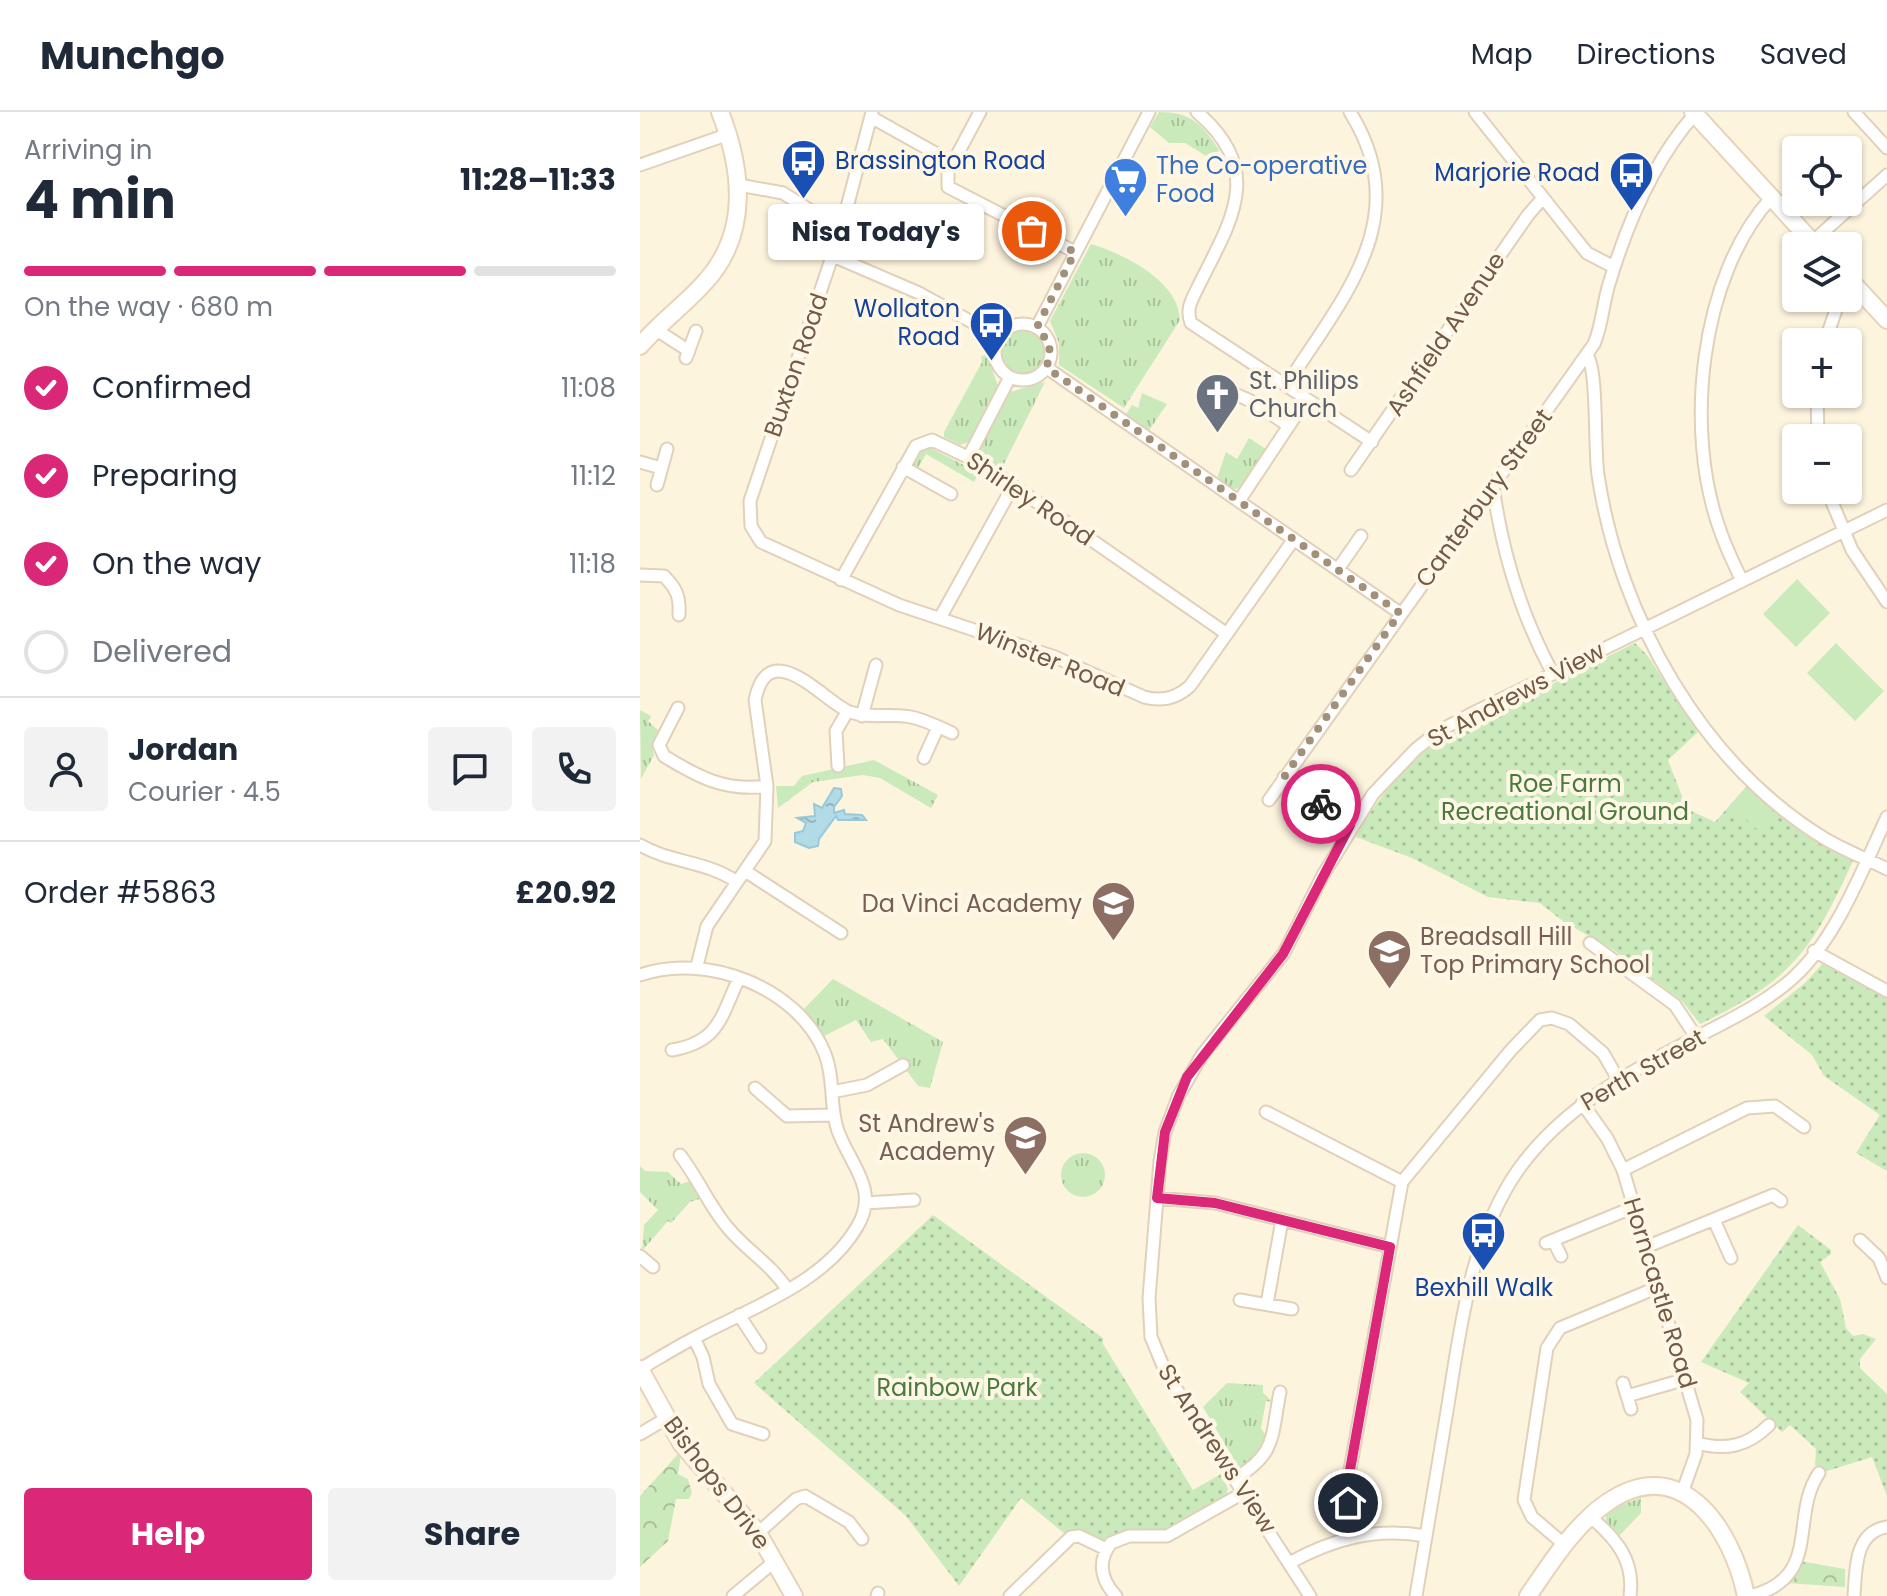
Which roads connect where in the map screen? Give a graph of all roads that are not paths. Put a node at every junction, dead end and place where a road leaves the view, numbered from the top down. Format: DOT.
graph roads {
  1 [pos="720,112"];
  2 [pos="980,112"];
  3 [pos="1149,112"];
  4 [pos="1197,112"];
  5 [pos="1350,112"];
  6 [pos="1475,112"];
  7 [pos="1854,112"];
  8 [pos="1694,113"];
  9 [pos="872,114"];
  10 [pos="729,134"];
  11 [pos="1887,148"];
  12 [pos="640,165"];
  13 [pos="950,168"];
  14 [pos="1887,175"];
  15 [pos="739,185"];
  16 [pos="1772,197"];
  17 [pos="1542,199"];
  18 [pos="841,230"];
  19 [pos="1803,232"];
  20 [pos="1827,232"];
  21 [pos="1075,252"];
  22 [pos="833,256"];
  23 [pos="1614,267"];
  24 [pos="1862,295"];
  25 [pos="1887,320"];
  26 [pos="1037,327"];
  27 [pos="655,329"];
  28 [pos="696,331"];
  29 [pos="999,337"];
  30 [pos="640,346"];
  31 [pos="1587,355"];
  32 [pos="1047,368"];
  33 [pos="1572,375"];
  34 [pos="1010,377"];
  35 [pos="1593,384"];
  36 [pos="1215,385"];
  37 [pos="1286,386"];
  38 [pos="1306,400"];
  39 [pos="1289,426"];
  40 [pos="1372,442"];
  41 [pos="667,449"];
  42 [pos="969,456"];
  43 [pos="640,462"];
  44 [pos="903,467"];
  45 [pos="661,468"];
  46 [pos="1351,470"];
  47 [pos="657,485"];
  48 [pos="1013,486"];
  49 [pos="1493,486"];
  50 [pos="951,494"];
  51 [pos="1239,501"];
  52 [pos="1832,504"];
  53 [pos="1887,510"];
  54 [pos="751,526"];
  55 [pos="1842,532"];
  56 [pos="1361,536"];
  57 [pos="1294,539"];
  58 [pos="1338,569"];
  59 [pos="640,575"];
  60 [pos="841,580"];
  61 [pos="1742,581"];
  62 [pos="1887,602"];
  63 [pos="1400,613"];
  64 [pos="679,615"];
  65 [pos="940,618"];
  66 [pos="1643,629"];
  67 [pos="1227,634"];
  68 [pos="876,665"];
  69 [pos="1553,674"];
  70 [pos="678,708"];
  71 [pos="847,712"];
  72 [pos="862,716"];
  73 [pos="938,727"];
  74 [pos="952,733"];
  75 [pos="924,758"];
  76 [pos="838,766"];
  77 [pos="1284,777"];
  78 [pos="767,786"];
  79 [pos="1269,800"];
  80 [pos="1887,817"];
  81 [pos="1350,825"];
  82 [pos="640,845"];
  83 [pos="1867,859"];
  84 [pos="1887,869"];
  85 [pos="745,871"];
  86 [pos="737,882"];
  87 [pos="841,933"];
  88 [pos="1590,943"];
  89 [pos="1814,951"];
  90 [pos="697,966"];
  91 [pos="640,975"];
  92 [pos="739,978"];
  93 [pos="1887,991"];
  94 [pos="1696,1037"];
  95 [pos="672,1050"];
  96 [pos="903,1065"];
  97 [pos="1618,1079"];
  98 [pos="755,1088"];
  99 [pos="832,1092"];
  100 [pos="1582,1103"];
  101 [pos="1266,1112"];
  102 [pos="833,1115"];
  103 [pos="1804,1127"];
  104 [pos="680,1155"];
  105 [pos="1623,1170"];
  106 [pos="1402,1182"];
  107 [pos="1157,1198"];
  108 [pos="914,1200"];
  109 [pos="1781,1201"];
  110 [pos="865,1203"];
  111 [pos="1634,1207"];
  112 [pos="1282,1220"];
  113 [pos="1714,1220"];
  114 [pos="1860,1240"];
  115 [pos="1390,1247"];
  116 [pos="1646,1247"];
  117 [pos="640,1256"];
  118 [pos="1561,1256"];
  119 [pos="1731,1258"];
  120 [pos="653,1267"];
  121 [pos="1887,1278"];
  122 [pos="1656,1288"];
  123 [pos="788,1290"];
  124 [pos="1240,1300"];
  125 [pos="1267,1304"];
  126 [pos="1292,1309"];
  127 [pos="739,1315"];
  128 [pos="694,1338"];
  129 [pos="760,1347"];
  130 [pos="640,1369"];
  131 [pos="1686,1379"];
  132 [pos="1623,1383"];
  133 [pos="1280,1392"];
  134 [pos="1627,1396"];
  135 [pos="1631,1409"];
  136 [pos="667,1418"];
  137 [pos="640,1434"];
  138 [pos="763,1434"];
  139 [pos="1772,1441"];
  140 [pos="1697,1443"];
  141 [pos="1819,1473"];
  142 [pos="1234,1479"];
  143 [pos="1243,1493"];
  144 [pos="1682,1493"];
  145 [pos="1590,1516"];
  146 [pos="1887,1527"];
  147 [pos="758,1533"];
  148 [pos="1356,1536"];
  149 [pos="1426,1536"];
  150 [pos="862,1539"];
  151 [pos="1565,1545"];
  152 [pos="1106,1549"];
  153 [pos="775,1561"];
  154 [pos="1289,1563"];
  155 [pos="733,1596"];
  156 [pos="794,1596"];
  157 [pos="1010,1596"];
  158 [pos="1116,1596"];
  159 [pos="1310,1596"];
  160 [pos="1416,1596"];
  161 [pos="1528,1596"];
  162 [pos="1630,1596"];
  163 [pos="1748,1596"];
  164 [pos="1854,1596"];
  1 -- 10 [label="street"];
  2 -- 13 [label="street"];
  3 -- 21 [label="street"];
  4 -- 37 [label="street"];
  5 -- 37 [label="street"];
  6 -- 17 [label="street"];
  7 -- 11 [label="street"];
  8 -- 16 [label="street"];
  8 -- 23 [label="street, Canterbury Street"];
  9 -- 13 [label="street"];
  9 -- 18 [label="street, Buxton Road"];
  10 -- 12 [label="street"];
  10 -- 15 [label="street"];
  13 -- 21 [label="street"];
  14 -- 20 [label="street"];
  15 -- 18 [label="street"];
  15 -- 27 [label="street"];
  16 -- 19 [label="street"];
  16 -- 61 [label="street"];
  17 -- 23 [label="street"];
  17 -- 40 [label="street, Ashfield Avenue"];
  18 -- 22 [label="street, Buxton Road"];
  21 -- 26 [label="street"];
  22 -- 29 [label="street"];
  22 -- 54 [label="street, Buxton Road"];
  23 -- 31 [label="street, Canterbury Street"];
  24 -- 25 [label="street"];
  26 -- 29 [label="street"];
  26 -- 32 [label="street"];
  27 -- 28 [label="street"];
  27 -- 30 [label="street"];
  29 -- 34 [label="street"];
  31 -- 33 [label="street, Canterbury Street"];
  31 -- 35 [label="street"];
  32 -- 34 [label="street"];
  32 -- 51 [label="street"];
  33 -- 35 [label="street"];
  33 -- 49 [label="street, Canterbury Street"];
  34 -- 42 [label="street"];
  35 -- 66 [label="street"];
  36 -- 39 [label="street"];
  37 -- 38 [label="street"];
  38 -- 39 [label="street"];
  38 -- 40 [label="street"];
  39 -- 51 [label="street"];
  40 -- 46 [label="street, Ashfield Avenue"];
  41 -- 45 [label="street"];
  42 -- 44 [label="street, Shirley Road"];
  42 -- 48 [label="street, Shirley Road"];
  43 -- 45 [label="street"];
  44 -- 50 [label="street"];
  44 -- 60 [label="street, Shirley Road"];
  45 -- 47 [label="street"];
  48 -- 65 [label="street"];
  48 -- 67 [label="street, Shirley Road"];
  49 -- 63 [label="street, Canterbury Street"];
  49 -- 69 [label="street"];
  51 -- 57 [label="street"];
  52 -- 55 [label="street"];
  53 -- 55 [label="street, St Andrews View"];
  54 -- 60 [label="street, Winster Road"];
  55 -- 61 [label="street, St Andrews View"];
  55 -- 62 [label="street"];
  56 -- 58 [label="street"];
  57 -- 58 [label="street"];
  57 -- 67 [label="street, Winster Road"];
  58 -- 63 [label="street"];
  59 -- 64 [label="street"];
  60 -- 65 [label="street, Winster Road"];
  61 -- 66 [label="street, St Andrews View"];
  63 -- 77 [label="street, Canterbury Street"];
  65 -- 67 [label="street, Winster Road"];
  66 -- 69 [label="street, St Andrews View"];
  66 -- 83 [label="street"];
  68 -- 72 [label="street"];
  69 -- 81 [label="street, St Andrews View"];
  70 -- 78 [label="street"];
  71 -- 72 [label="street"];
  71 -- 76 [label="street"];
  71 -- 78 [label="street"];
  72 -- 73 [label="street"];
  73 -- 74 [label="street"];
  73 -- 75 [label="street"];
  77 -- 79 [label="street, Canterbury Street"];
  77 -- 81 [label="street"];
  78 -- 85 [label="street"];
  80 -- 83 [label="street, Perth Street"];
  81 -- 107 [label="street, St Andrews View"];
  82 -- 86 [label="street"];
  83 -- 84 [label="street"];
  83 -- 89 [label="street, Perth Street"];
  85 -- 86 [label="street"];
  85 -- 87 [label="street"];
  86 -- 90 [label="street"];
  88 -- 94 [label="street"];
  89 -- 93 [label="street"];
  89 -- 94 [label="street, Perth Street"];
  90 -- 91 [label="street"];
  90 -- 92 [label="street"];
  92 -- 95 [label="street"];
  92 -- 99 [label="street"];
  94 -- 97 [label="street, Perth Street"];
  96 -- 99 [label="street"];
  97 -- 100 [label="street, Perth Street"];
  97 -- 106 [label="street"];
  98 -- 102 [label="street"];
  99 -- 102 [label="street"];
  100 -- 105 [label="street, Horncastle Road"];
  100 -- 149 [label="street, Perth Street"];
  101 -- 106 [label="street"];
  102 -- 110 [label="street"];
  103 -- 105 [label="street"];
  104 -- 123 [label="street"];
  105 -- 111 [label="street, Horncastle Road"];
  106 -- 115 [label="street"];
  107 -- 112 [label="street"];
  107 -- 142 [label="street, St Andrews View"];
  108 -- 110 [label="street"];
  109 -- 113 [label="street"];
  110 -- 123 [label="street"];
  111 -- 116 [label="street, Horncastle Road"];
  111 -- 118 [label="street"];
  112 -- 115 [label="street"];
  112 -- 125 [label="street"];
  113 -- 116 [label="street"];
  113 -- 119 [label="street"];
  114 -- 121 [label="street"];
  115 -- 148 [label="street"];
  116 -- 122 [label="street, Horncastle Road"];
  117 -- 120 [label="street"];
  122 -- 131 [label="street, Horncastle Road"];
  122 -- 151 [label="street"];
  123 -- 127 [label="street"];
  124 -- 125 [label="street"];
  125 -- 126 [label="street"];
  127 -- 128 [label="street"];
  127 -- 129 [label="street"];
  128 -- 130 [label="street"];
  128 -- 138 [label="street"];
  130 -- 136 [label="street, Bishops Drive"];
  131 -- 134 [label="street"];
  131 -- 140 [label="street, Horncastle Road"];
  132 -- 134 [label="street"];
  133 -- 142 [label="street"];
  134 -- 135 [label="street"];
  136 -- 137 [label="street"];
  136 -- 147 [label="street, Bishops Drive"];
  139 -- 140 [label="street"];
  140 -- 144 [label="street, Horncastle Road"];
  141 -- 163 [label="street"];
  142 -- 143 [label="street, St Andrews View"];
  143 -- 152 [label="street"];
  143 -- 154 [label="street, St Andrews View"];
  144 -- 145 [label="street"];
  144 -- 163 [label="street"];
  145 -- 151 [label="street"];
  145 -- 162 [label="street"];
  146 -- 164 [label="street"];
  147 -- 150 [label="street"];
  147 -- 153 [label="street, Bishops Drive"];
  148 -- 149 [label="street"];
  148 -- 154 [label="street"];
  149 -- 160 [label="street, Perth Street"];
  151 -- 161 [label="street"];
  152 -- 157 [label="street"];
  152 -- 158 [label="street"];
  153 -- 155 [label="street"];
  153 -- 156 [label="street, Bishops Drive"];
  154 -- 159 [label="street, St Andrews View"];
}
